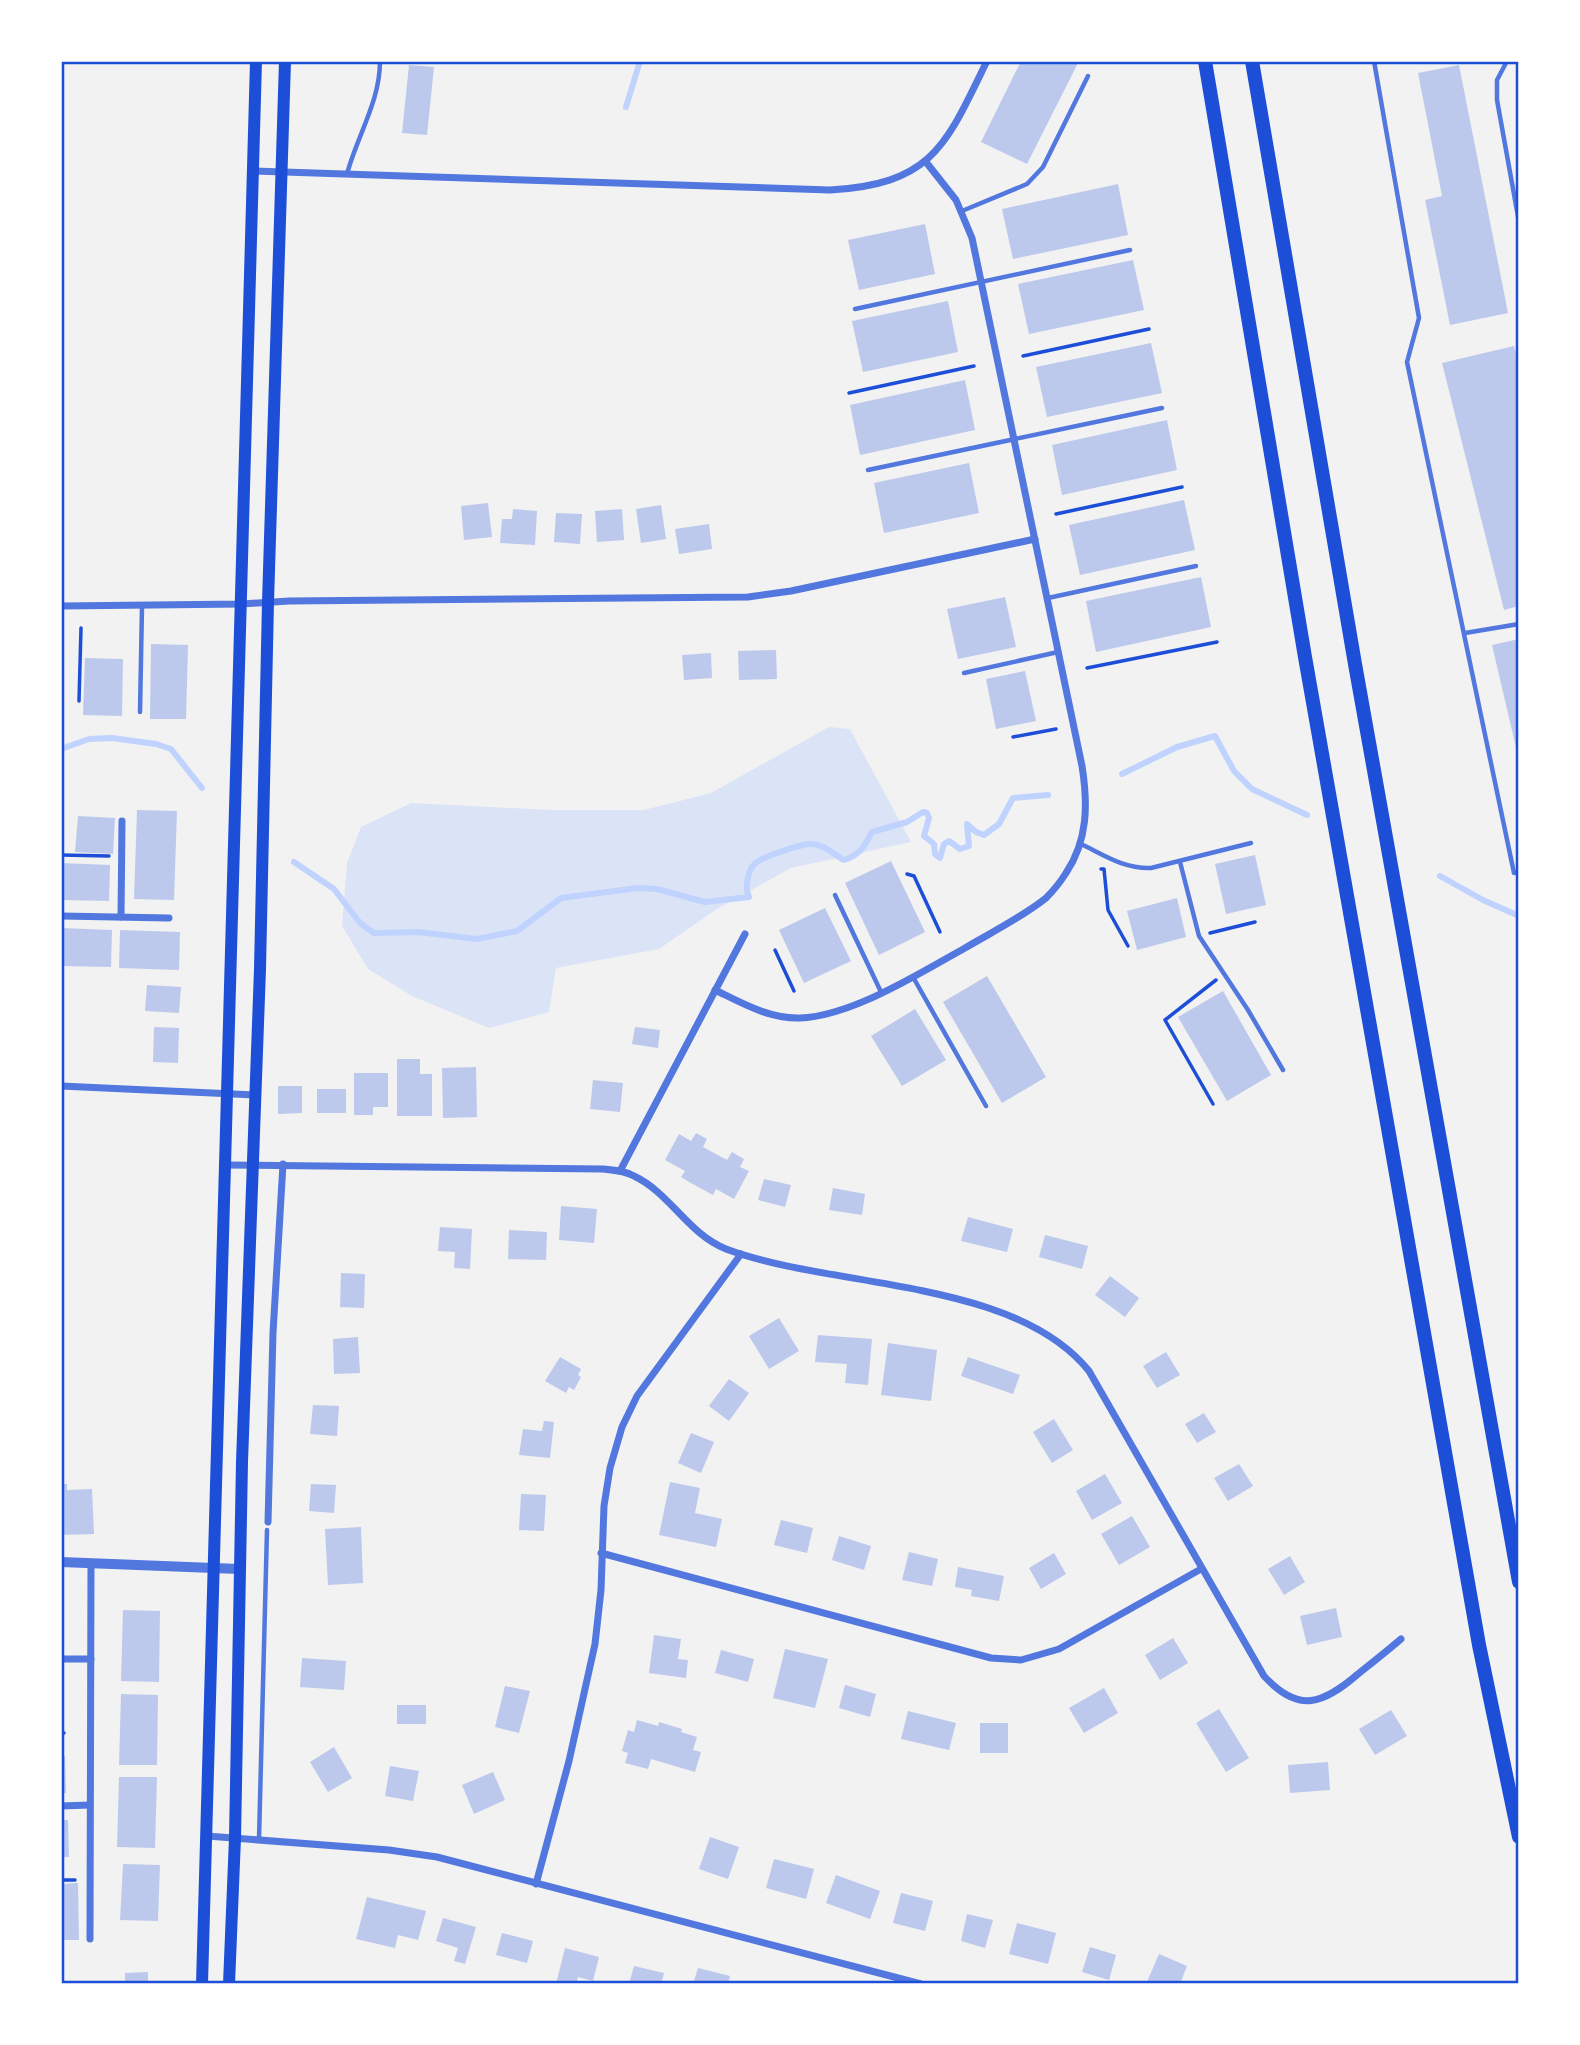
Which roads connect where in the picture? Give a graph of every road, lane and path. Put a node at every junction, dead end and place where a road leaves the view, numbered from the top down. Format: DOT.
graph roads {
  1 [pos="256,61"];
  2 [pos="285,61"];
  3 [pos="380,61"];
  4 [pos="987,61"];
  5 [pos="1205,61"];
  6 [pos="1252,61"];
  7 [pos="1374,61"];
  8 [pos="1507,61"];
  9 [pos="1088,76"];
  10 [pos="926,162"];
  11 [pos="253,171"];
  12 [pos="282,172"];
  13 [pos="347,174"];
  14 [pos="962,211"];
  15 [pos="1519,222"];
  16 [pos="1130,250"];
  17 [pos="982,282"];
  18 [pos="855,309"];
  19 [pos="1149,329"];
  20 [pos="1023,356"];
  21 [pos="974,366"];
  22 [pos="849,393"];
  23 [pos="1162,408"];
  24 [pos="1014,440"];
  25 [pos="868,470"];
  26 [pos="1182,487"];
  27 [pos="1056,514"];
  28 [pos="1035,540"];
  29 [pos="1196,566"];
  30 [pos="1048,598"];
  31 [pos="268,602"];
  32 [pos="242,604"];
  33 [pos="142,605"];
  34 [pos="61,606"];
  35 [pos="1519,624"];
  36 [pos="81,628"];
  37 [pos="1465,633"];
  38 [pos="1217,642"];
  39 [pos="1059,652"];
  40 [pos="1087,668"];
  41 [pos="964,673"];
  42 [pos="79,701"];
  43 [pos="140,712"];
  44 [pos="1056,729"];
  45 [pos="1013,737"];
  46 [pos="122,821"];
  47 [pos="1251,843"];
  48 [pos="1081,844"];
  49 [pos="61,855"];
  50 [pos="115,856"];
  51 [pos="1180,862"];
  52 [pos="1101,868"];
  53 [pos="1519,872"];
  54 [pos="907,874"];
  55 [pos="835,895"];
  56 [pos="61,916"];
  57 [pos="121,917"];
  58 [pos="169,918"];
  59 [pos="1255,922"];
  60 [pos="940,932"];
  61 [pos="1210,933"];
  62 [pos="745,934"];
  63 [pos="1128,946"];
  64 [pos="775,950"];
  65 [pos="913,977"];
  66 [pos="1217,979"];
  67 [pos="715,990"];
  68 [pos="794,991"];
  69 [pos="881,992"];
  70 [pos="1283,1070"];
  71 [pos="61,1086"];
  72 [pos="228,1093"];
  73 [pos="255,1095"];
  74 [pos="1213,1104"];
  75 [pos="986,1106"];
  76 [pos="252,1164"];
  77 [pos="283,1164"];
  78 [pos="226,1165"];
  79 [pos="620,1171"];
  80 [pos="741,1254"];
  81 [pos="268,1526"];
  82 [pos="601,1553"];
  83 [pos="61,1562"];
  84 [pos="91,1563"];
  85 [pos="214,1567"];
  86 [pos="239,1569"];
  87 [pos="1201,1569"];
  88 [pos="1519,1582"];
  89 [pos="1401,1639"];
  90 [pos="61,1659"];
  91 [pos="91,1659"];
  92 [pos="90,1805"];
  93 [pos="61,1806"];
  94 [pos="207,1836"];
  95 [pos="1519,1837"];
  96 [pos="235,1838"];
  97 [pos="259,1840"];
  98 [pos="61,1880"];
  99 [pos="75,1880"];
  100 [pos="536,1884"];
  101 [pos="90,1939"];
  102 [pos="202,1984"];
  103 [pos="229,1984"];
  104 [pos="921,1984"];
  1 -- 11 [label="main road"];
  2 -- 12 [label="main road"];
  3 -- 13 [label="lane"];
  4 -- 10 [label="street"];
  5 -- 95 [label="highway"];
  6 -- 88 [label="highway"];
  7 -- 37 [label="lane"];
  8 -- 15 [label="lane"];
  9 -- 14 [label="lane"];
  10 -- 13 [label="street"];
  10 -- 14 [label="street"];
  11 -- 12 [label="street"];
  11 -- 32 [label="main road"];
  12 -- 13 [label="street"];
  12 -- 31 [label="main road"];
  14 -- 17 [label="street"];
  16 -- 17 [label="lane"];
  17 -- 18 [label="lane"];
  17 -- 24 [label="street"];
  19 -- 20 [label="path"];
  21 -- 22 [label="path"];
  23 -- 24 [label="lane"];
  24 -- 25 [label="lane"];
  24 -- 28 [label="street"];
  26 -- 27 [label="path"];
  28 -- 30 [label="street"];
  28 -- 31 [label="street"];
  29 -- 30 [label="lane"];
  30 -- 39 [label="street"];
  31 -- 32 [label="street"];
  31 -- 73 [label="main road"];
  32 -- 33 [label="street"];
  32 -- 72 [label="main road"];
  33 -- 34 [label="street"];
  33 -- 43 [label="lane"];
  35 -- 37 [label="lane"];
  36 -- 42 [label="path"];
  37 -- 53 [label="lane"];
  38 -- 40 [label="path"];
  39 -- 41 [label="lane"];
  39 -- 48 [label="street"];
  44 -- 45 [label="path"];
  46 -- 57 [label="street"];
  47 -- 51 [label="lane"];
  48 -- 51 [label="lane"];
  48 -- 65 [label="street"];
  49 -- 50 [label="path"];
  51 -- 70 [label="lane"];
  52 -- 63 [label="path"];
  54 -- 60 [label="path"];
  55 -- 69 [label="lane"];
  56 -- 57 [label="street"];
  57 -- 58 [label="street"];
  59 -- 61 [label="path"];
  62 -- 67 [label="street"];
  64 -- 68 [label="path"];
  65 -- 69 [label="street"];
  65 -- 75 [label="lane"];
  66 -- 74 [label="path"];
  67 -- 69 [label="street"];
  67 -- 79 [label="street"];
  71 -- 72 [label="street"];
  72 -- 73 [label="street"];
  72 -- 78 [label="main road"];
  73 -- 76 [label="main road"];
  76 -- 77 [label="street"];
  76 -- 78 [label="street"];
  76 -- 86 [label="main road"];
  77 -- 79 [label="street"];
  77 -- 81 [label="street"];
  78 -- 85 [label="main road"];
  79 -- 80 [label="street"];
  80 -- 82 [label="street"];
  80 -- 87 [label="street"];
  81 -- 97 [label="lane"];
  82 -- 87 [label="street"];
  82 -- 100 [label="street"];
  83 -- 84 [label="street"];
  84 -- 85 [label="street"];
  84 -- 91 [label="street"];
  85 -- 86 [label="street"];
  85 -- 94 [label="main road"];
  86 -- 96 [label="main road"];
  87 -- 89 [label="street"];
  90 -- 91 [label="street"];
  91 -- 92 [label="street"];
  92 -- 93 [label="street"];
  92 -- 101 [label="street"];
  94 -- 96 [label="street"];
  94 -- 102 [label="main road"];
  96 -- 97 [label="street"];
  96 -- 103 [label="main road"];
  97 -- 100 [label="street"];
  98 -- 99 [label="path"];
  100 -- 104 [label="street"];
}
